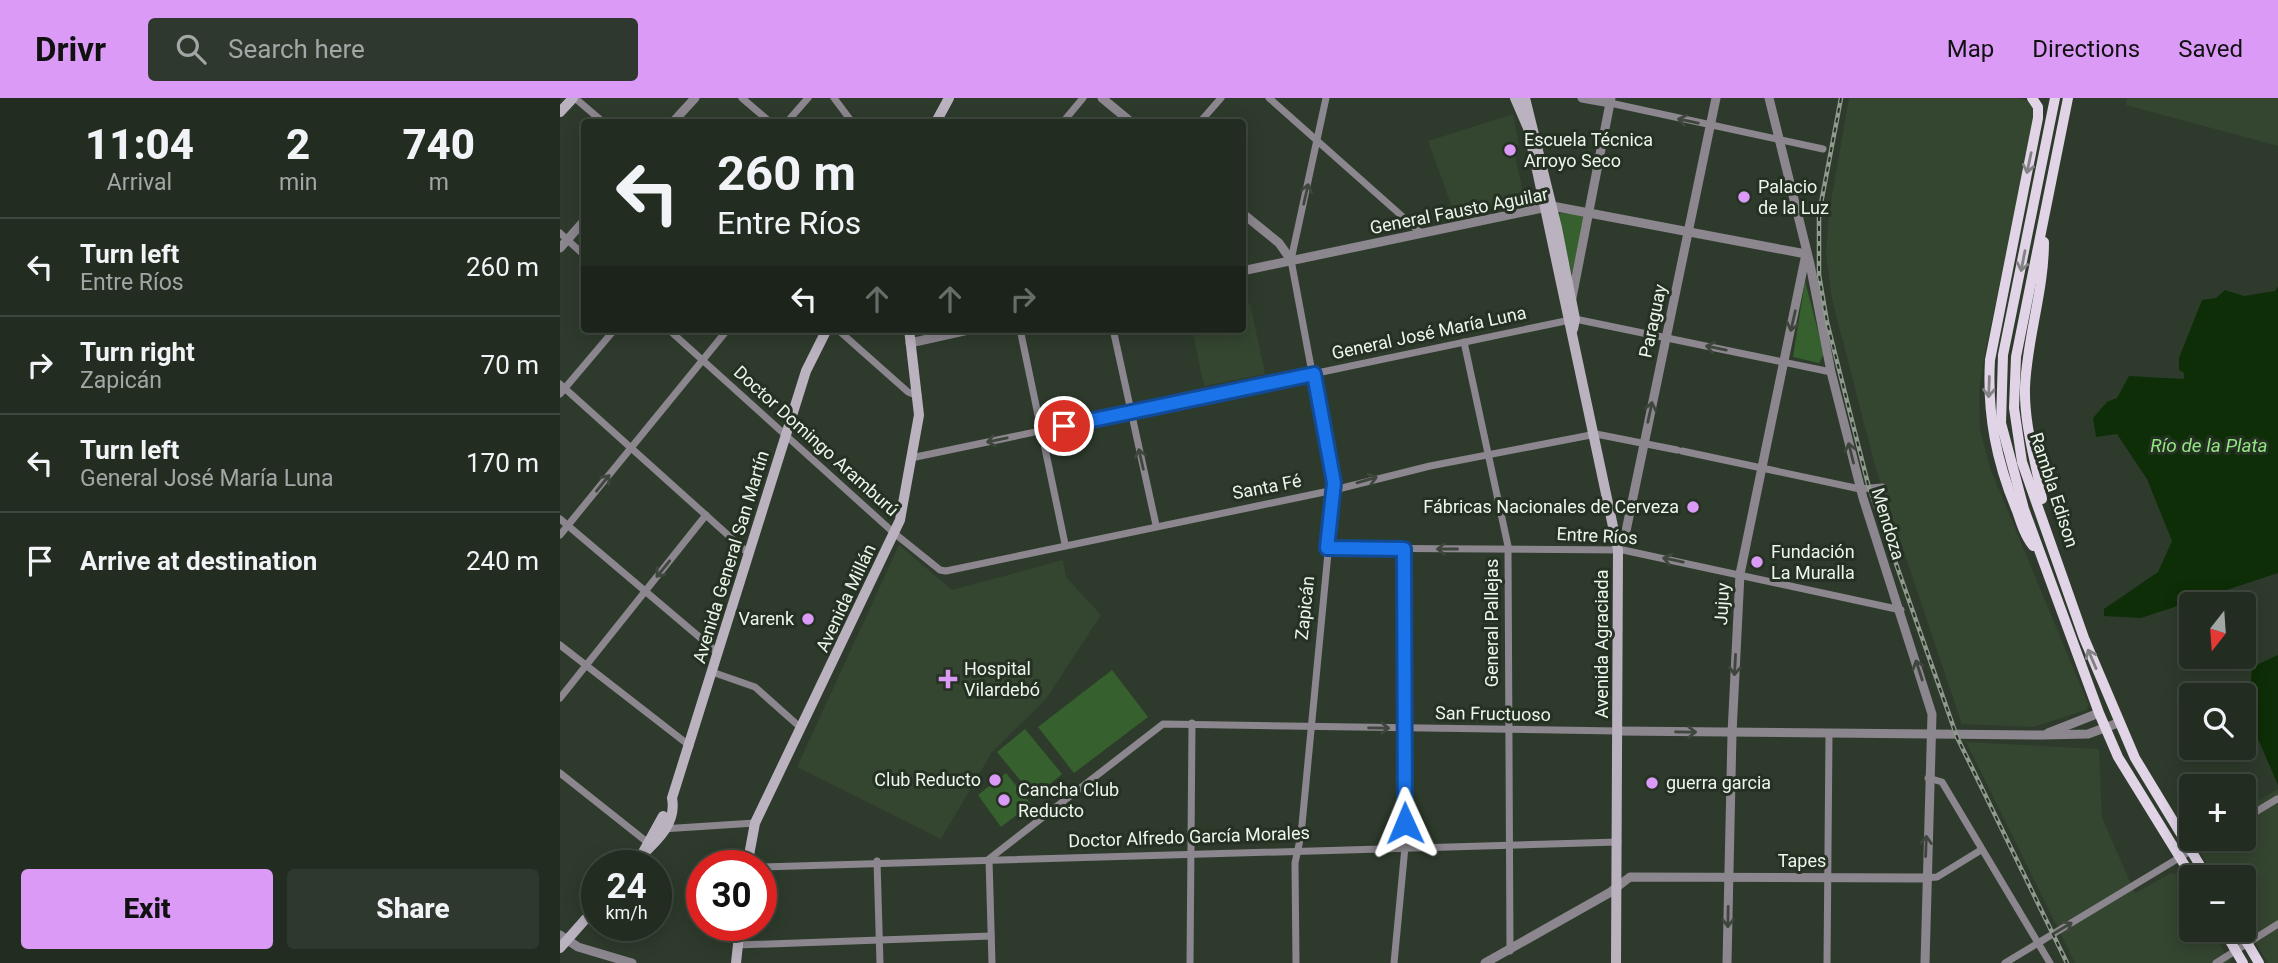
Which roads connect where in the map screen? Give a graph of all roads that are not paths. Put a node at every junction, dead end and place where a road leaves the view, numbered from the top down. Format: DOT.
graph roads {
  1 [pos="574,98"];
  2 [pos="695,98"];
  3 [pos="742,98"];
  4 [pos="808,98"];
  5 [pos="834,98"];
  6 [pos="949,98"];
  7 [pos="1083,98"];
  8 [pos="1102,98"];
  9 [pos="1221,98"];
  10 [pos="1269,98"];
  11 [pos="1326,98"];
  12 [pos="1583,98"];
  13 [pos="1716,98"];
  14 [pos="1769,98"];
  15 [pos="2032,98"];
  16 [pos="2041,98"];
  17 [pos="2055,98"];
  18 [pos="2068,98"];
  19 [pos="1522,99"];
  20 [pos="1610,101"];
  21 [pos="560,112"];
  22 [pos="599,119"];
  23 [pos="676,119"];
  24 [pos="766,119"];
  25 [pos="790,119"];
  26 [pos="850,119"];
  27 [pos="938,119"];
  28 [pos="1066,119"];
  29 [pos="1127,119"];
  30 [pos="1203,119"];
  31 [pos="1711,126"];
  32 [pos="1318,140"];
  33 [pos="1779,140"];
  34 [pos="1823,149"];
  35 [pos="1548,207"];
  36 [pos="1589,211"];
  37 [pos="1246,216"];
  38 [pos="581,223"];
  39 [pos="1688,232"];
  40 [pos="1420,233"];
  41 [pos="564,237"];
  42 [pos="1295,241"];
  43 [pos="1279,243"];
  44 [pos="560,248"];
  45 [pos="581,252"];
  46 [pos="1805,254"];
  47 [pos="1291,260"];
  48 [pos="1246,270"];
  49 [pos="1572,300"];
  50 [pos="1572,323"];
  51 [pos="611,333"];
  52 [pos="672,333"];
  53 [pos="725,333"];
  54 [pos="825,333"];
  55 [pos="842,333"];
  56 [pos="909,333"];
  57 [pos="954,333"];
  58 [pos="1021,333"];
  59 [pos="1113,333"];
  60 [pos="1666,337"];
  61 [pos="910,342"];
  62 [pos="1464,342"];
  63 [pos="702,360"];
  64 [pos="1783,362"];
  65 [pos="1830,372"];
  66 [pos="1314,374"];
  67 [pos="562,389"];
  68 [pos="918,396"];
  69 [pos="1131,412"];
  70 [pos="1041,431"];
  71 [pos="1595,434"];
  72 [pos="785,435"];
  73 [pos="1643,443"];
  74 [pos="632,448"];
  75 [pos="1488,456"];
  76 [pos="911,458"];
  77 [pos="1761,468"];
  78 [pos="1882,487"];
  79 [pos="1860,489"];
  80 [pos="1334,490"];
  81 [pos="706,515"];
  82 [pos="560,519"];
  83 [pos="2046,523"];
  84 [pos="568,526"];
  85 [pos="1156,526"];
  86 [pos="894,533"];
  87 [pos="560,536"];
  88 [pos="1065,544"];
  89 [pos="1327,548"];
  90 [pos="1404,549"];
  91 [pos="1508,550"];
  92 [pos="1618,550"];
  93 [pos="749,554"];
  94 [pos="2042,556"];
  95 [pos="946,571"];
  96 [pos="1740,574"];
  97 [pos="645,592"];
  98 [pos="1901,610"];
  99 [pos="560,645"];
  100 [pos="717,652"];
  101 [pos="586,666"];
  102 [pos="712,672"];
  103 [pos="560,698"];
  104 [pos="2099,713"];
  105 [pos="1192,723"];
  106 [pos="2118,723"];
  107 [pos="801,727"];
  108 [pos="1311,727"];
  109 [pos="1404,728"];
  110 [pos="2106,729"];
  111 [pos="1508,730"];
  112 [pos="1618,732"];
  113 [pos="1732,733"];
  114 [pos="1829,735"];
  115 [pos="2043,735"];
  116 [pos="1930,736"];
  117 [pos="690,746"];
  118 [pos="560,774"];
  119 [pos="1928,778"];
  120 [pos="2277,799"];
  121 [pos="2256,812"];
  122 [pos="755,823"];
  123 [pos="661,829"];
  124 [pos="647,842"];
  125 [pos="1618,842"];
  126 [pos="1508,844"];
  127 [pos="1405,846"];
  128 [pos="1299,849"];
  129 [pos="644,850"];
  130 [pos="650,850"];
  131 [pos="750,850"];
  132 [pos="1981,850"];
  133 [pos="2191,851"];
  134 [pos="1191,853"];
  135 [pos="2186,854"];
  136 [pos="989,859"];
  137 [pos="877,861"];
  138 [pos="2189,865"];
  139 [pos="2196,865"];
  140 [pos="777,866"];
  141 [pos="1729,877"];
  142 [pos="1827,877"];
  143 [pos="1925,878"];
  144 [pos="1618,886"];
  145 [pos="581,922"];
  146 [pos="2278,924"];
  147 [pos="991,936"];
  148 [pos="879,940"];
  149 [pos="562,941"];
  150 [pos="738,941"];
  151 [pos="2231,942"];
  152 [pos="2038,943"];
  153 [pos="2247,943"];
  154 [pos="737,945"];
  155 [pos="1510,951"];
  156 [pos="2236,951"];
  157 [pos="628,963"];
  158 [pos="736,963"];
  159 [pos="880,963"];
  160 [pos="992,963"];
  161 [pos="1190,963"];
  162 [pos="1296,963"];
  163 [pos="1394,963"];
  164 [pos="1485,963"];
  165 [pos="1616,963"];
  166 [pos="1727,963"];
  167 [pos="1827,963"];
  168 [pos="1924,963"];
  169 [pos="2005,963"];
  170 [pos="2050,963"];
  171 [pos="2216,963"];
  172 [pos="2243,963"];
  173 [pos="2259,963"];
  1 -- 21 [label="main road"];
  1 -- 22 [label="street"];
  2 -- 23 [label="street"];
  3 -- 24 [label="street"];
  4 -- 25 [label="street"];
  5 -- 26 [label="street"];
  6 -- 27 [label="main road"];
  7 -- 28 [label="street"];
  8 -- 29 [label="street"];
  9 -- 30 [label="street"];
  10 -- 32 [label="street"];
  11 -- 32 [label="street"];
  12 -- 20 [label="street"];
  13 -- 31 [label="street, Paraguay"];
  14 -- 33 [label="street, Mendoza"];
  15 -- 94 [label="main road, one-way"];
  16 -- 83 [label="main road"];
  17 -- 94 [label="main road, Rambla Edison, one-way"];
  18 -- 83 [label="main road, Rambla Edison"];
  19 -- 35 [label="main road, Avenida Agraciada"];
  31 -- 20 [label="street, one-way"];
  20 -- 36 [label="street"];
  31 -- 33 [label="street"];
  31 -- 39 [label="street, Paraguay"];
  32 -- 40 [label="street"];
  42 -- 32 [label="street, one-way"];
  33 -- 34 [label="street"];
  33 -- 46 [label="street, Mendoza"];
  35 -- 36 [label="street, General Fausto Aguilar"];
  35 -- 40 [label="street, General Fausto Aguilar"];
  35 -- 49 [label="main road, Avenida Agraciada"];
  35 -- 50 [label="main road, Avenida Agraciada"];
  36 -- 39 [label="street, General Fausto Aguilar"];
  36 -- 49 [label="street"];
  37 -- 43 [label="street"];
  38 -- 41 [label="street"];
  39 -- 46 [label="street, General Fausto Aguilar"];
  39 -- 60 [label="street, Paraguay"];
  40 -- 47 [label="street, General Fausto Aguilar"];
  41 -- 44 [label="street"];
  41 -- 45 [label="street"];
  42 -- 43 [label="street"];
  42 -- 47 [label="street"];
  43 -- 47 [label="street"];
  46 -- 64 [label="street, Jujuy, one-way"];
  46 -- 65 [label="street, Mendoza"];
  47 -- 48 [label="street, General Fausto Aguilar"];
  47 -- 66 [label="street, Zapicán"];
  49 -- 50 [label="main road, Avenida Agraciada"];
  50 -- 60 [label="street, General José María Luna"];
  50 -- 62 [label="street, General José María Luna"];
  50 -- 71 [label="main road, Avenida Agraciada"];
  51 -- 67 [label="street"];
  52 -- 63 [label="street, Doctor Domingo Aramburú"];
  53 -- 63 [label="street"];
  54 -- 72 [label="main road, Avenida General San Martín"];
  55 -- 68 [label="street"];
  56 -- 61 [label="main road, Avenida Millán"];
  57 -- 61 [label="street"];
  58 -- 70 [label="street"];
  59 -- 69 [label="street"];
  64 -- 60 [label="street, General José María Luna, one-way"];
  73 -- 60 [label="street, Paraguay, one-way"];
  61 -- 68 [label="main road, Avenida Millán"];
  62 -- 66 [label="street, General José María Luna"];
  62 -- 75 [label="street, General Pallejas"];
  63 -- 72 [label="street, Doctor Domingo Aramburú"];
  63 -- 74 [label="street"];
  64 -- 65 [label="street, General José María Luna"];
  64 -- 77 [label="street, Jujuy"];
  79 -- 65 [label="street, Mendoza, one-way"];
  66 -- 69 [label="street, General José María Luna"];
  66 -- 80 [label="street, Zapicán"];
  67 -- 74 [label="street"];
  68 -- 76 [label="main road, Avenida Millán"];
  69 -- 70 [label="street, General José María Luna"];
  85 -- 69 [label="street, one-way"];
  70 -- 76 [label="street, General José María Luna, one-way"];
  70 -- 88 [label="street"];
  71 -- 73 [label="street, Santa Fé"];
  71 -- 75 [label="street, Santa Fé"];
  71 -- 92 [label="main road, Avenida Agraciada"];
  72 -- 86 [label="street, Doctor Domingo Aramburú"];
  72 -- 93 [label="main road, Avenida General San Martín"];
  73 -- 77 [label="street, Santa Fé"];
  73 -- 92 [label="street, Paraguay"];
  74 -- 81 [label="street"];
  84 -- 74 [label="street, one-way"];
  80 -- 75 [label="street, Santa Fé, one-way"];
  75 -- 91 [label="street, General Pallejas"];
  76 -- 86 [label="main road, Avenida Millán"];
  77 -- 79 [label="street, Santa Fé"];
  77 -- 96 [label="street, Jujuy"];
  78 -- 79 [label="street, Santa Fé"];
  79 -- 98 [label="street, Mendoza"];
  80 -- 85 [label="street, Santa Fé"];
  80 -- 89 [label="street, Zapicán"];
  81 -- 93 [label="street"];
  81 -- 97 [label="street, one-way"];
  82 -- 84 [label="street"];
  106 -- 83 [label="main road, Rambla Edison, one-way"];
  84 -- 87 [label="street"];
  84 -- 97 [label="street"];
  85 -- 88 [label="street, Santa Fé"];
  86 -- 95 [label="street, Doctor Domingo Aramburú"];
  86 -- 107 [label="main road, Avenida Millán"];
  88 -- 95 [label="street, Santa Fé"];
  89 -- 90 [label="street, Entre Ríos"];
  89 -- 108 [label="street, Zapicán"];
  91 -- 90 [label="street, Entre Ríos, one-way"];
  90 -- 109 [label="street"];
  91 -- 92 [label="street, Entre Ríos"];
  91 -- 111 [label="street, General Pallejas"];
  96 -- 92 [label="street, Entre Ríos, one-way"];
  92 -- 112 [label="main road, Avenida Agraciada"];
  93 -- 100 [label="main road, Avenida General San Martín"];
  94 -- 104 [label="main road, Rambla Edison"];
  96 -- 98 [label="street, Entre Ríos"];
  96 -- 113 [label="street, Jujuy, one-way"];
  97 -- 100 [label="street"];
  97 -- 101 [label="street"];
  116 -- 98 [label="street, Mendoza, one-way"];
  99 -- 101 [label="street"];
  100 -- 102 [label="main road, Avenida General San Martín"];
  101 -- 103 [label="street"];
  101 -- 117 [label="street"];
  102 -- 107 [label="street"];
  102 -- 117 [label="main road, Avenida General San Martín"];
  104 -- 110 [label="main road, Rambla Edison"];
  104 -- 115 [label="street, San Fructuoso"];
  105 -- 108 [label="street, San Fructuoso"];
  105 -- 134 [label="street"];
  105 -- 136 [label="street, San Fructuoso"];
  106 -- 110 [label="street, San Fructuoso"];
  106 -- 135 [label="main road, Rambla Edison"];
  107 -- 122 [label="main road, Avenida Millán"];
  108 -- 109 [label="street, San Fructuoso, one-way"];
  108 -- 128 [label="street, Zapicán"];
  109 -- 111 [label="street, San Fructuoso"];
  109 -- 127 [label="street"];
  110 -- 115 [label="street, San Fructuoso"];
  110 -- 135 [label="main road, Rambla Edison"];
  111 -- 112 [label="street, San Fructuoso"];
  111 -- 126 [label="street, General Pallejas"];
  112 -- 113 [label="street, San Fructuoso, one-way"];
  112 -- 125 [label="main road, Avenida Agraciada"];
  113 -- 114 [label="street, San Fructuoso"];
  113 -- 141 [label="street, Jujuy"];
  114 -- 116 [label="street, San Fructuoso"];
  114 -- 142 [label="street"];
  115 -- 116 [label="street, San Fructuoso"];
  116 -- 119 [label="street, Mendoza"];
  117 -- 123 [label="main road, Avenida General San Martín"];
  118 -- 124 [label="street"];
  119 -- 132 [label="street"];
  143 -- 119 [label="street, Mendoza, one-way"];
  120 -- 121 [label="street"];
  122 -- 123 [label="street"];
  122 -- 131 [label="main road, Avenida Millán"];
  123 -- 124 [label="main road, Avenida General San Martín"];
  123 -- 130 [label="main road, Avenida General San Martín"];
  124 -- 129 [label="main road, Avenida General San Martín"];
  125 -- 126 [label="street, Doctor Alfredo García Morales"];
  125 -- 144 [label="main road, Avenida Agraciada"];
  126 -- 127 [label="street, Doctor Alfredo García Morales"];
  126 -- 155 [label="street, General Pallejas"];
  127 -- 128 [label="street, Doctor Alfredo García Morales"];
  127 -- 163 [label="street"];
  128 -- 134 [label="street, Doctor Alfredo García Morales"];
  128 -- 162 [label="street, Zapicán"];
  132 -- 143 [label="street, Tapes"];
  132 -- 152 [label="street"];
  133 -- 135 [label="street"];
  134 -- 136 [label="street, Doctor Alfredo García Morales"];
  134 -- 161 [label="street"];
  135 -- 138 [label="main road"];
  135 -- 139 [label="main road"];
  152 -- 135 [label="street, one-way"];
  136 -- 137 [label="street, Doctor Alfredo García Morales"];
  136 -- 147 [label="street"];
  137 -- 140 [label="street, Doctor Alfredo García Morales"];
  137 -- 148 [label="street"];
  141 -- 142 [label="street, Tapes"];
  141 -- 144 [label="street, Tapes"];
  141 -- 166 [label="street, Jujuy, one-way"];
  142 -- 143 [label="street, Tapes"];
  142 -- 167 [label="street"];
  143 -- 168 [label="street, Mendoza"];
  144 -- 155 [label="street, Tapes"];
  144 -- 165 [label="main road, Avenida Agraciada"];
  145 -- 149 [label="main road"];
  146 -- 153 [label="street"];
  147 -- 148 [label="street"];
  147 -- 160 [label="street"];
  148 -- 154 [label="street"];
  148 -- 159 [label="street"];
  149 -- 157 [label="street"];
  150 -- 154 [label="main road"];
  151 -- 156 [label="main road"];
  152 -- 169 [label="street"];
  152 -- 170 [label="street"];
  153 -- 156 [label="street"];
  153 -- 173 [label="main road"];
  154 -- 158 [label="main road"];
  155 -- 164 [label="street, Tapes"];
  156 -- 171 [label="street"];
  156 -- 172 [label="main road"];
}
